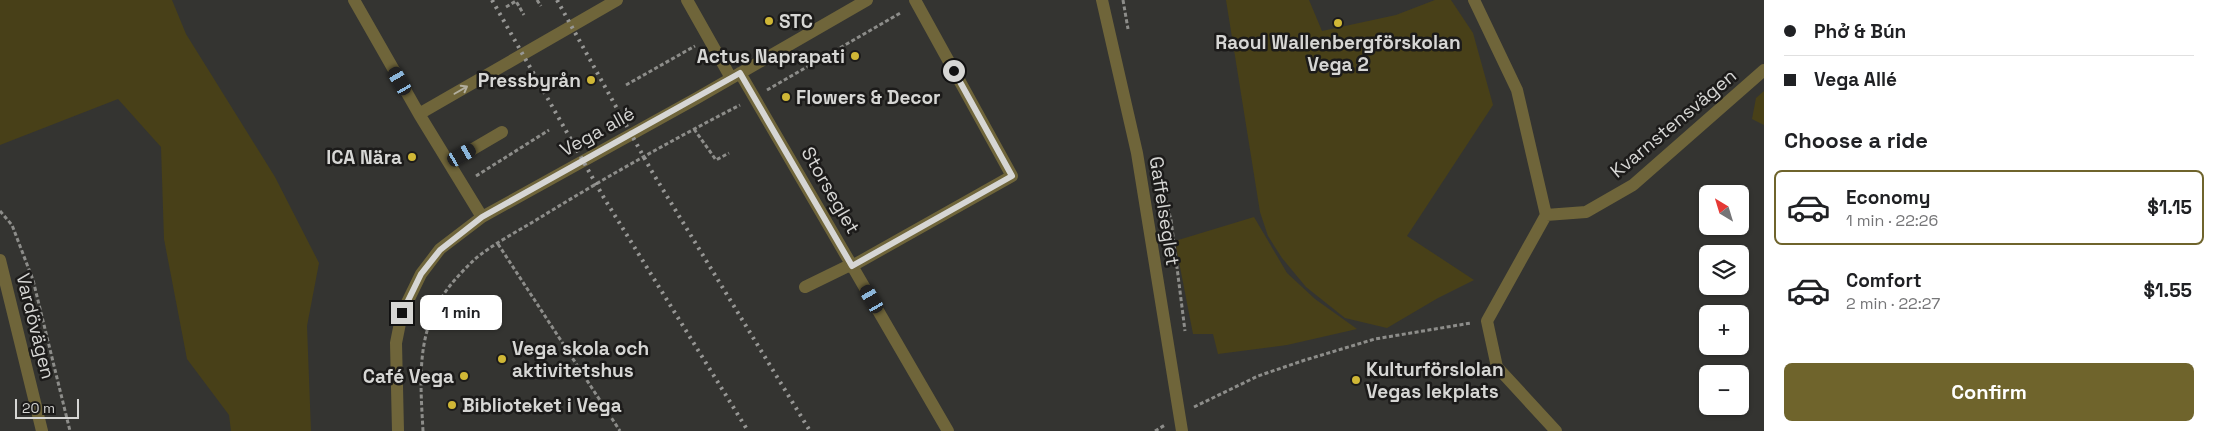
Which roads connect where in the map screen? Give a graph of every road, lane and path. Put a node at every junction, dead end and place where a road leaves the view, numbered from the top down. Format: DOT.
graph roads {
  1 [pos="354,0"];
  2 [pos="517,0"];
  3 [pos="537,0"];
  4 [pos="617,0"];
  5 [pos="687,0"];
  6 [pos="867,0"];
  7 [pos="1102,0"];
  8 [pos="1474,0"];
  9 [pos="916,2"];
  10 [pos="540,6"];
  11 [pos="506,7"];
  12 [pos="524,15"];
  13 [pos="708,38"];
  14 [pos="1764,70"];
  15 [pos="736,76"];
  16 [pos="626,85"];
  17 [pos="754,97"];
  18 [pos="419,114"];
  19 [pos="694,129"];
  20 [pos="549,130"];
  21 [pos="502,132"];
  22 [pos="729,153"];
  23 [pos="449,162"];
  24 [pos="462,185"];
  25 [pos="0,211"];
  26 [pos="1546,214"];
  27 [pos="482,217"];
  28 [pos="498,244"];
  29 [pos="0,260"];
  30 [pos="852,266"];
  31 [pos="805,287"];
  32 [pos="1486,321"];
  33 [pos="1192,408"];
  34 [pos="42,431"];
  35 [pos="70,431"];
  36 [pos="398,431"];
  37 [pos="423,431"];
  38 [pos="620,431"];
  39 [pos="948,431"];
  40 [pos="1182,431"];
  41 [pos="1556,431"];
  1 -- 18 [label="street"];
  2 -- 11 [label="path"];
  2 -- 12 [label="path"];
  3 -- 10 [label="path"];
  18 -- 4 [label="street, one-way"];
  5 -- 13 [label="street, Storseglet"];
  6 -- 15 [label="street"];
  7 -- 40 [label="street, Gaffelseglet"];
  8 -- 26 [label="street"];
  9 -- 17 [label="path"];
  9 -- 30 [label="street"];
  13 -- 15 [label="street, Storseglet"];
  13 -- 16 [label="path"];
  14 -- 26 [label="street, Kvarnstensvägen"];
  15 -- 17 [label="street, Storseglet"];
  15 -- 27 [label="street, Vega allé"];
  17 -- 19 [label="path"];
  17 -- 30 [label="street, Storseglet"];
  18 -- 23 [label="street"];
  19 -- 22 [label="path"];
  19 -- 28 [label="path"];
  20 -- 24 [label="path"];
  21 -- 23 [label="street"];
  23 -- 24 [label="street"];
  24 -- 27 [label="street"];
  25 -- 35 [label="path"];
  26 -- 32 [label="street"];
  27 -- 36 [label="street"];
  28 -- 37 [label="path"];
  28 -- 38 [label="path"];
  29 -- 34 [label="street, Vardövägen"];
  30 -- 31 [label="street"];
  30 -- 39 [label="street, Storseglet"];
  32 -- 33 [label="path"];
  32 -- 41 [label="street"];
}
